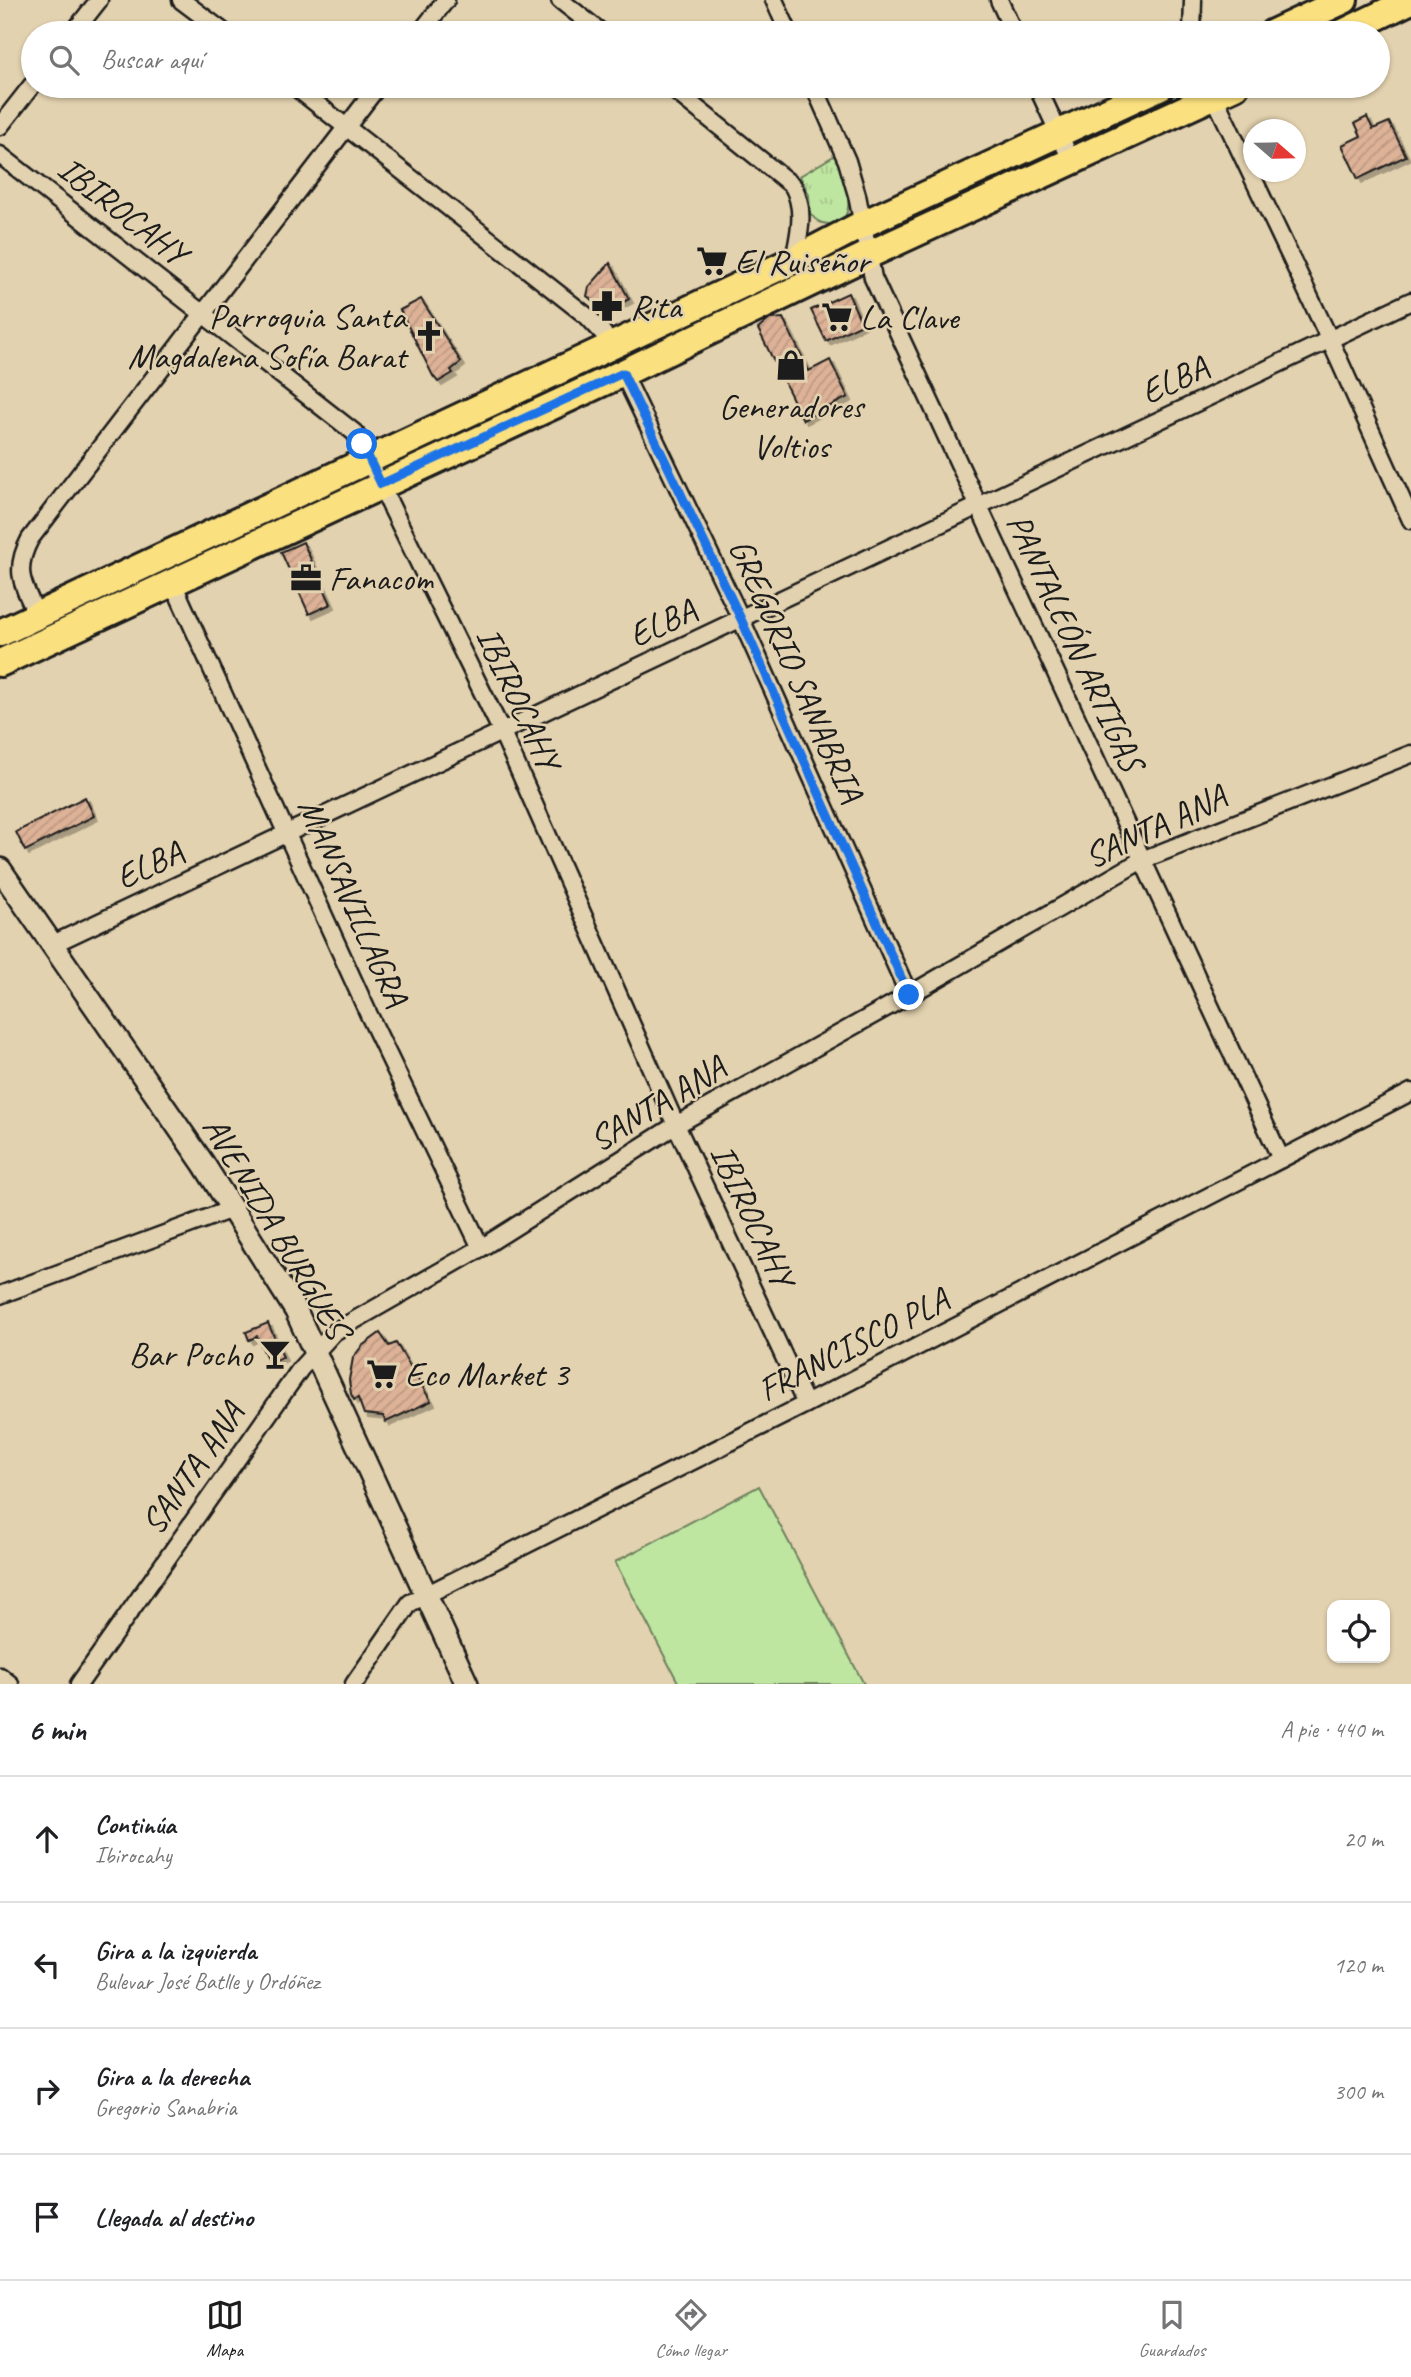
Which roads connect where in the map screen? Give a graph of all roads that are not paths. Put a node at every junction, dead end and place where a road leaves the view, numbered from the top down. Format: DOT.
graph roads {
  1 [pos="99,0"];
  2 [pos="181,0"];
  3 [pos="446,0"];
  4 [pos="560,0"];
  5 [pos="774,0"];
  6 [pos="999,0"];
  7 [pos="1193,0"];
  8 [pos="1345,0"];
  9 [pos="1411,0"];
  10 [pos="82,21"];
  11 [pos="209,21"];
  12 [pos="429,21"];
  13 [pos="587,21"];
  14 [pos="784,21"];
  15 [pos="1009,21"];
  16 [pos="1192,21"];
  17 [pos="1299,21"];
  18 [pos="1368,21"];
  19 [pos="22,98"];
  20 [pos="310,98"];
  21 [pos="369,98"];
  22 [pos="684,98"];
  23 [pos="819,98"];
  24 [pos="1042,98"];
  25 [pos="1136,98"];
  26 [pos="1209,98"];
  27 [pos="1227,98"];
  28 [pos="0,126"];
  29 [pos="347,126"];
  30 [pos="1059,134"];
  31 [pos="0,155"];
  32 [pos="1072,162"];
  33 [pos="861,225"];
  34 [pos="868,255"];
  35 [pos="794,260"];
  36 [pos="1411,302"];
  37 [pos="205,314"];
  38 [pos="1331,340"];
  39 [pos="610,345"];
  40 [pos="623,373"];
  41 [pos="375,472"];
  42 [pos="979,505"];
  43 [pos="1411,520"];
  44 [pos="172,581"];
  45 [pos="37,615"];
  46 [pos="741,619"];
  47 [pos="0,633"];
  48 [pos="0,663"];
  49 [pos="502,732"];
  50 [pos="1411,754"];
  51 [pos="288,833"];
  52 [pos="1142,860"];
  53 [pos="0,869"];
  54 [pos="53,944"];
  55 [pos="909,995"];
  56 [pos="1411,1092"];
  57 [pos="676,1125"];
  58 [pos="1280,1159"];
  59 [pos="232,1209"];
  60 [pos="481,1248"];
  61 [pos="0,1295"];
  62 [pos="315,1352"];
  63 [pos="806,1404"];
  64 [pos="426,1595"];
  65 [pos="0,1676"];
  66 [pos="10,1684"];
  67 [pos="79,1684"];
  68 [pos="354,1684"];
  69 [pos="467,1684"];
  1 -- 10 [label="street"];
  2 -- 11 [label="street"];
  3 -- 12 [label="street"];
  4 -- 13 [label="street"];
  5 -- 14 [label="street"];
  6 -- 15 [label="street"];
  7 -- 16 [label="street"];
  8 -- 17 [label="main road"];
  9 -- 18 [label="main road"];
  19 -- 28 [label="street"];
  20 -- 29 [label="street"];
  21 -- 29 [label="street"];
  22 -- 35 [label="street"];
  23 -- 33 [label="street, PANTALEÓN ARTIGAS"];
  24 -- 30 [label="street"];
  25 -- 30 [label="main road"];
  26 -- 32 [label="main road"];
  27 -- 38 [label="street"];
  29 -- 37 [label="street"];
  29 -- 39 [label="street"];
  30 -- 32 [label="street"];
  30 -- 33 [label="main road"];
  31 -- 37 [label="street, IBIROCAHY"];
  32 -- 34 [label="main road"];
  33 -- 34 [label="street, PANTALEÓN ARTIGAS"];
  33 -- 35 [label="main road"];
  34 -- 40 [label="main road"];
  34 -- 42 [label="street, PANTALEÓN ARTIGAS"];
  35 -- 39 [label="main road"];
  36 -- 38 [label="street, ELBA"];
  37 -- 41 [label="street, IBIROCAHY"];
  37 -- 45 [label="street"];
  38 -- 42 [label="street, ELBA"];
  38 -- 43 [label="street"];
  39 -- 41 [label="main road"];
  40 -- 41 [label="main road"];
  40 -- 46 [label="street, GREGORIO SANABRIA"];
  41 -- 44 [label="main road"];
  41 -- 45 [label="main road"];
  41 -- 49 [label="street, IBIROCAHY"];
  42 -- 46 [label="street, ELBA"];
  42 -- 52 [label="street, PANTALEÓN ARTIGAS"];
  44 -- 48 [label="main road"];
  44 -- 51 [label="street, MANSAVILLAGRA"];
  45 -- 47 [label="main road"];
  46 -- 49 [label="street, ELBA"];
  46 -- 55 [label="street, GREGORIO SANABRIA"];
  49 -- 51 [label="street, ELBA"];
  49 -- 57 [label="street, IBIROCAHY"];
  50 -- 52 [label="street, SANTA ANA"];
  51 -- 54 [label="street, ELBA"];
  51 -- 60 [label="street, MANSAVILLAGRA"];
  52 -- 55 [label="street, SANTA ANA"];
  52 -- 58 [label="street, PANTALEÓN ARTIGAS"];
  53 -- 54 [label="street, AVENIDA BURGUES"];
  54 -- 59 [label="street, AVENIDA BURGUES"];
  55 -- 57 [label="street, SANTA ANA"];
  56 -- 58 [label="street, FRANCISCO PLA"];
  57 -- 60 [label="street, SANTA ANA"];
  57 -- 63 [label="street, IBIROCAHY"];
  58 -- 63 [label="street, FRANCISCO PLA"];
  59 -- 61 [label="street"];
  59 -- 62 [label="street, AVENIDA BURGUES"];
  60 -- 62 [label="street, SANTA ANA"];
  62 -- 64 [label="street, AVENIDA BURGUES"];
  62 -- 67 [label="street, SANTA ANA"];
  63 -- 64 [label="street, FRANCISCO PLA"];
  64 -- 68 [label="street, FRANCISCO PLA"];
  64 -- 69 [label="street, AVENIDA BURGUES"];
  65 -- 66 [label="street"];
}
